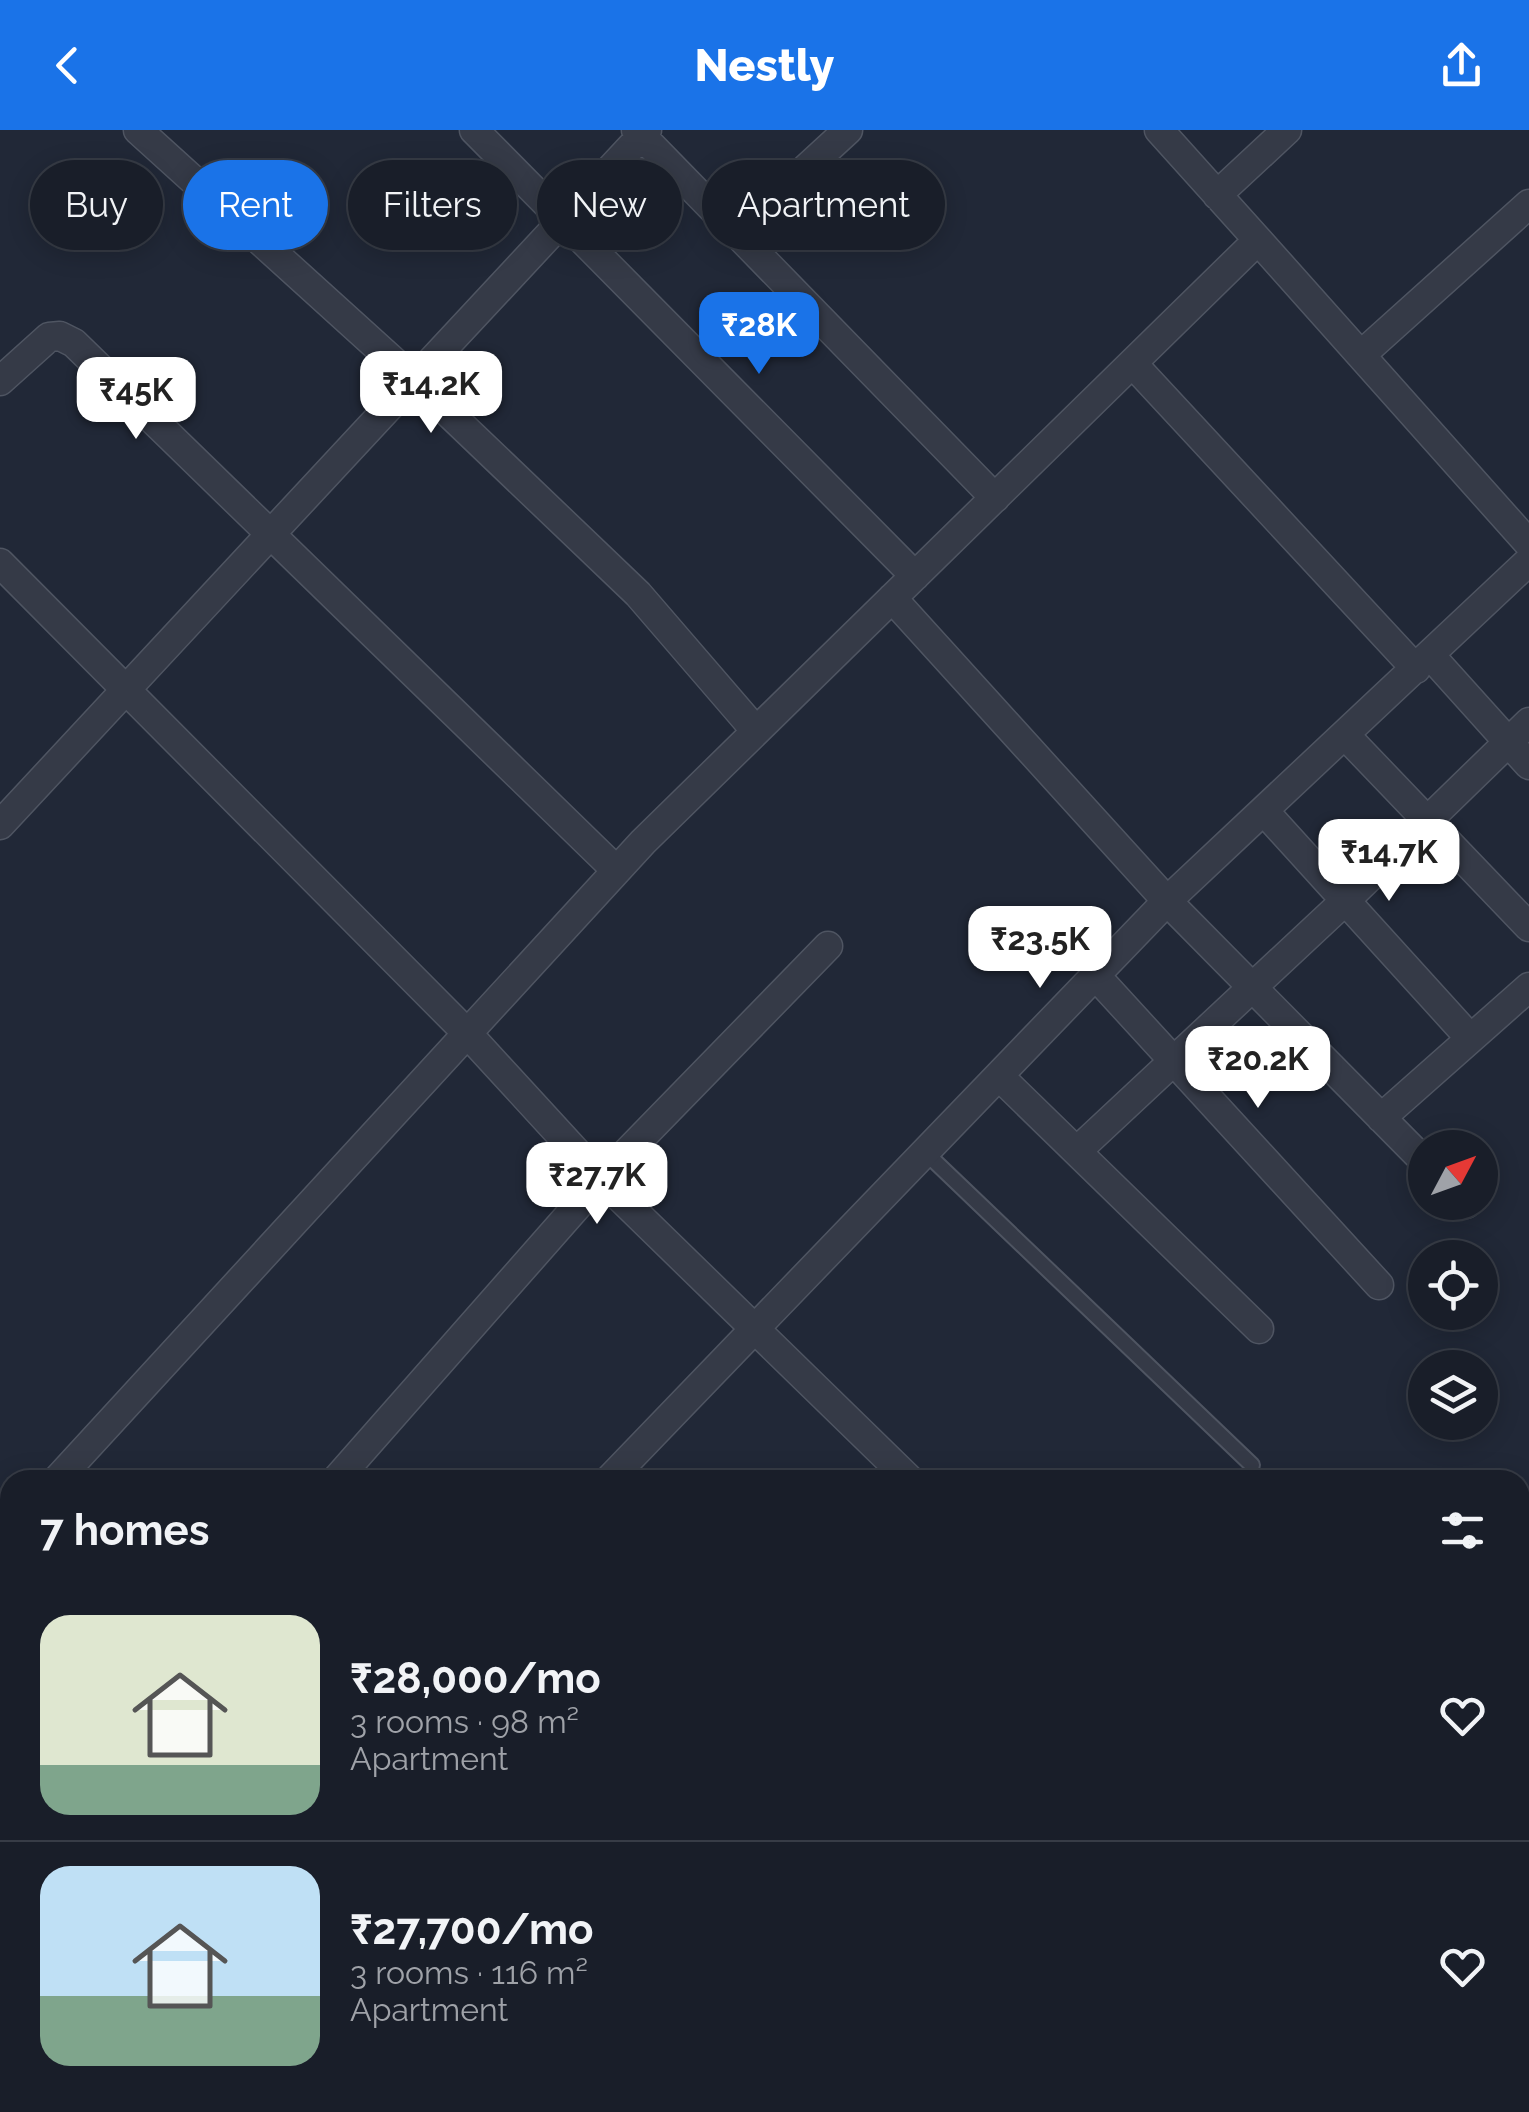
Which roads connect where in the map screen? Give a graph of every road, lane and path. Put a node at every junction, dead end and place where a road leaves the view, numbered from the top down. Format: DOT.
graph roads {
  1 [pos="138,130"];
  2 [pos="474,130"];
  3 [pos="848,130"];
  4 [pos="1159,130"];
  5 [pos="1287,130"];
  6 [pos="642,132"];
  7 [pos="617,160"];
  8 [pos="815,160"];
  9 [pos="537,194"];
  10 [pos="1216,195"];
  11 [pos="702,196"];
  12 [pos="1529,204"];
  13 [pos="1258,240"];
  14 [pos="537,248"];
  15 [pos="593,250"];
  16 [pos="753,250"];
  17 [pos="1361,355"];
  18 [pos="1133,364"];
  19 [pos="414,380"];
  20 [pos="0,381"];
  21 [pos="995,498"];
  22 [pos="272,532"];
  23 [pos="1529,544"];
  24 [pos="1529,561"];
  25 [pos="0,563"];
  26 [pos="915,576"];
  27 [pos="892,598"];
  28 [pos="1423,662"];
  29 [pos="124,692"];
  30 [pos="1529,722"];
  31 [pos="756,732"];
  32 [pos="1345,735"];
  33 [pos="1508,742"];
  34 [pos="1529,765"];
  35 [pos="1264,810"];
  36 [pos="1425,822"];
  37 [pos="0,825"];
  38 [pos="616,870"];
  39 [pos="1347,900"];
  40 [pos="1168,901"];
  41 [pos="1529,927"];
  42 [pos="828,946"];
  43 [pos="1096,975"];
  44 [pos="1251,988"];
  45 [pos="1529,988"];
  46 [pos="467,1033"];
  47 [pos="1470,1038"];
  48 [pos="1173,1062"];
  49 [pos="998,1076"];
  50 [pos="1380,1118"];
  51 [pos="1408,1145"];
  52 [pos="1076,1151"];
  53 [pos="924,1152"];
  54 [pos="601,1179"];
  55 [pos="1380,1285"];
  56 [pos="757,1326"];
  57 [pos="1258,1328"];
  58 [pos="1252,1465"];
  59 [pos="65,1470"];
  60 [pos="345,1470"];
  61 [pos="620,1470"];
  62 [pos="900,1470"];
  1 -- 19 [label="street"];
  2 -- 9 [label="street"];
  3 -- 8 [label="street"];
  4 -- 10 [label="street"];
  5 -- 10 [label="street"];
  6 -- 7 [label="street"];
  6 -- 11 [label="street"];
  10 -- 13 [label="street"];
  12 -- 17 [label="street"];
  13 -- 17 [label="street"];
  13 -- 18 [label="street"];
  14 -- 19 [label="street"];
  15 -- 26 [label="street"];
  16 -- 21 [label="street"];
  17 -- 23 [label="street"];
  18 -- 21 [label="street"];
  18 -- 28 [label="street"];
  19 -- 22 [label="street"];
  19 -- 31 [label="street"];
  20 -- 22 [label="street"];
  21 -- 26 [label="street"];
  22 -- 29 [label="street"];
  22 -- 38 [label="street"];
  24 -- 28 [label="street"];
  25 -- 29 [label="street"];
  26 -- 27 [label="street"];
  27 -- 31 [label="street"];
  27 -- 40 [label="street"];
  28 -- 32 [label="street"];
  28 -- 33 [label="street"];
  29 -- 37 [label="street"];
  29 -- 46 [label="street"];
  30 -- 33 [label="street"];
  31 -- 38 [label="street"];
  32 -- 35 [label="street"];
  32 -- 36 [label="street"];
  33 -- 34 [label="street"];
  33 -- 36 [label="street"];
  35 -- 39 [label="street"];
  35 -- 40 [label="street"];
  36 -- 39 [label="street"];
  36 -- 41 [label="street"];
  38 -- 46 [label="street"];
  39 -- 44 [label="street"];
  39 -- 47 [label="street"];
  40 -- 43 [label="street"];
  40 -- 44 [label="street"];
  42 -- 54 [label="street"];
  43 -- 48 [label="street"];
  43 -- 49 [label="street"];
  44 -- 48 [label="street"];
  44 -- 50 [label="street"];
  45 -- 47 [label="street"];
  46 -- 54 [label="street"];
  46 -- 59 [label="street"];
  47 -- 50 [label="street"];
  48 -- 52 [label="street"];
  48 -- 55 [label="street"];
  49 -- 52 [label="street"];
  49 -- 53 [label="street"];
  50 -- 51 [label="street"];
  52 -- 57 [label="street"];
  53 -- 56 [label="street"];
  53 -- 58 [label="lane"];
  54 -- 56 [label="street"];
  54 -- 60 [label="street"];
  56 -- 61 [label="street"];
  56 -- 62 [label="street"];
}
